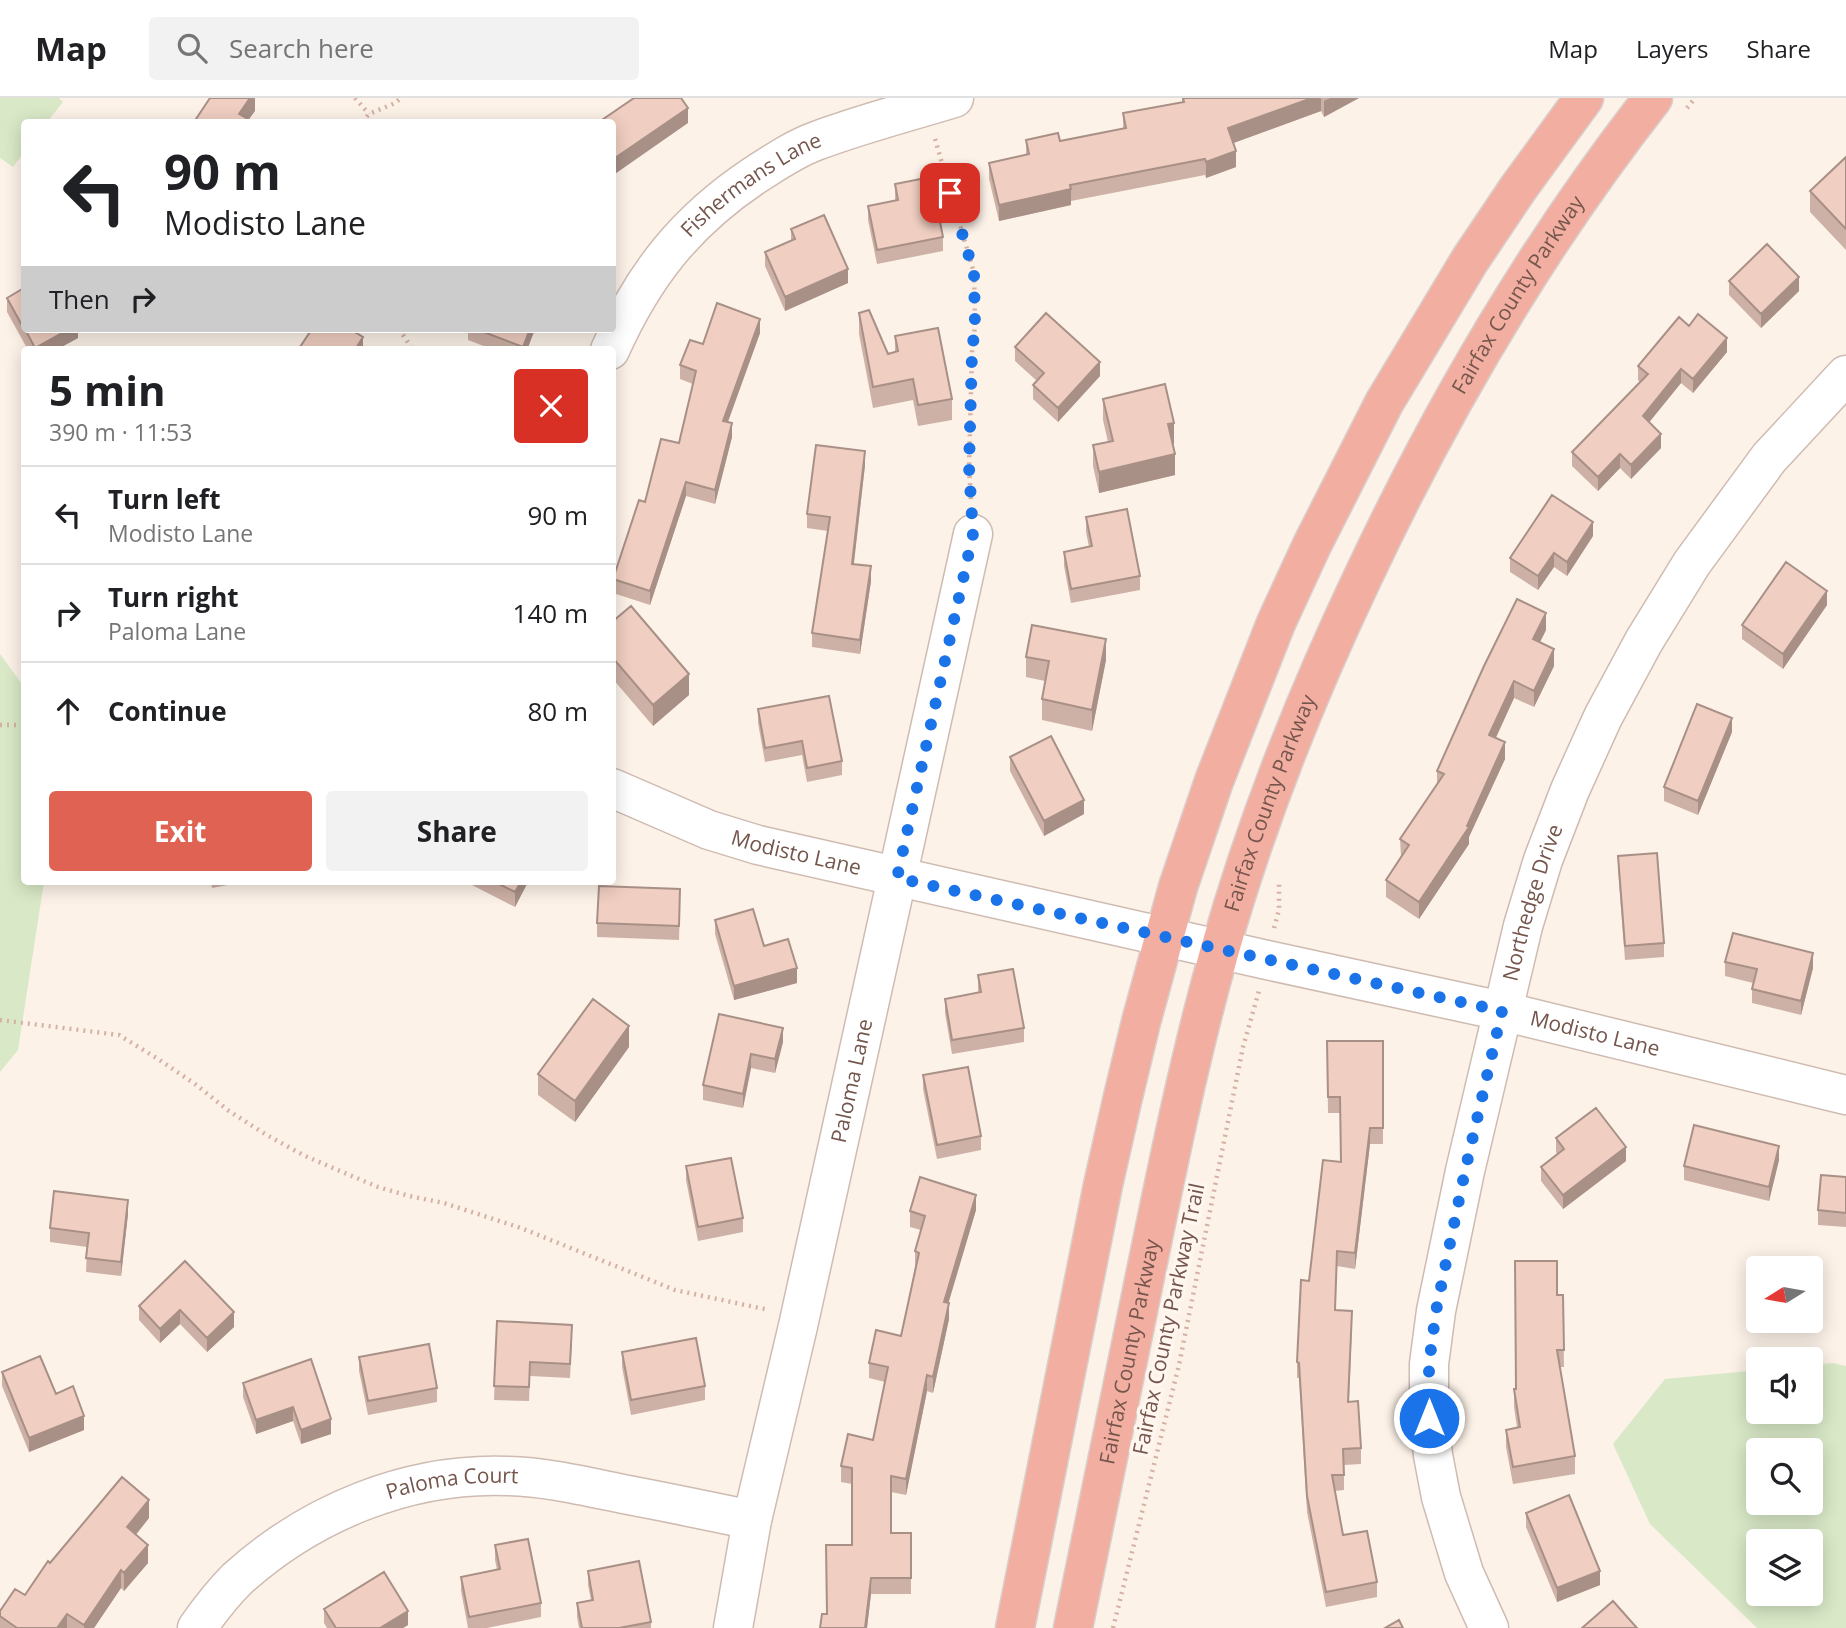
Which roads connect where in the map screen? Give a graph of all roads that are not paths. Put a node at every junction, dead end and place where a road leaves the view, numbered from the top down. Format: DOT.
graph roads {
  1 [pos="1584,98"];
  2 [pos="940,102"];
  3 [pos="1666,108"];
  4 [pos="613,346"];
  5 [pos="1846,375"];
  6 [pos="973,534"];
  7 [pos="616,790"];
  8 [pos="897,878"];
  9 [pos="1165,937"];
  10 [pos="1220,949"];
  11 [pos="1502,1011"];
  12 [pos="1846,1095"];
  13 [pos="752,1520"];
  14 [pos="197,1628"];
  15 [pos="733,1628"];
  16 [pos="1015,1628"];
  17 [pos="1073,1628"];
  18 [pos="1489,1628"];
  1 -- 9 [label="highway"];
  2 -- 4 [label="street, Fishermans Lane"];
  3 -- 10 [label="highway, Fairfax County Parkway"];
  5 -- 11 [label="street, Northedge Drive"];
  6 -- 8 [label="street, Paloma Lane"];
  7 -- 8 [label="street, Modisto Lane"];
  8 -- 9 [label="street, Modisto Lane"];
  8 -- 13 [label="street, Paloma Lane"];
  9 -- 10 [label="street, Modisto Lane"];
  9 -- 16 [label="highway"];
  10 -- 11 [label="street, Modisto Lane"];
  10 -- 17 [label="highway, Fairfax County Parkway"];
  11 -- 12 [label="street, Modisto Lane"];
  11 -- 18 [label="street, Northedge Drive"];
  13 -- 14 [label="street, Paloma Court"];
  13 -- 15 [label="street, Paloma Lane"];
}
